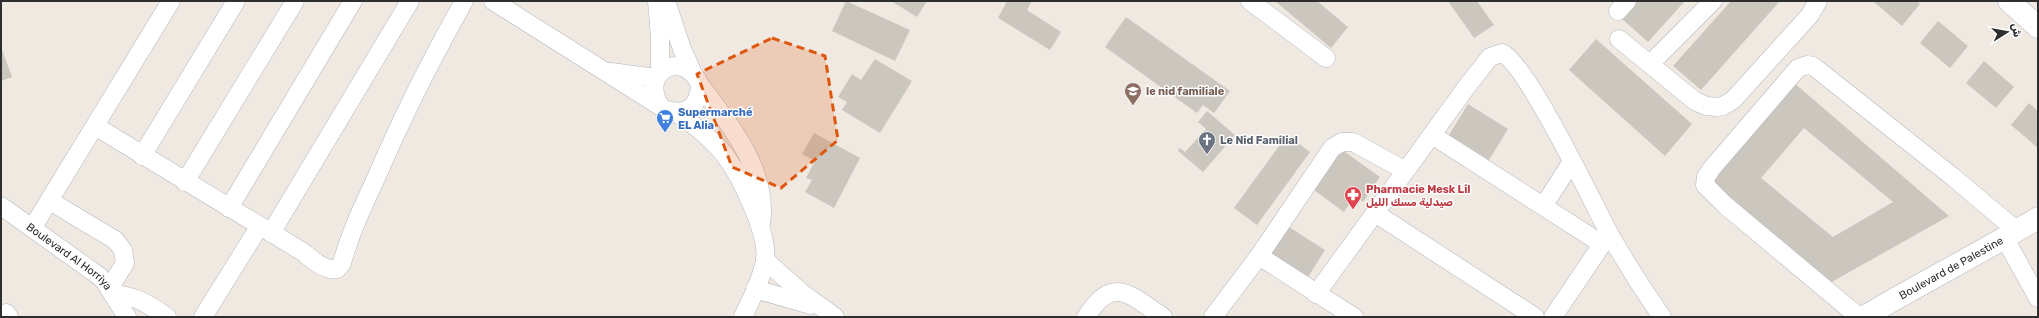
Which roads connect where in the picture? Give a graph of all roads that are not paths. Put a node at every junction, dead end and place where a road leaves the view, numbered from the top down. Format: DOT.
graph roads {
  1 [pos="171,1"];
  2 [pos="236,1"];
  3 [pos="294,1"];
  4 [pos="353,1"];
  5 [pos="410,1"];
  6 [pos="464,1"];
  7 [pos="493,1"];
  8 [pos="656,1"];
  9 [pos="666,1"];
  10 [pos="1250,1"];
  11 [pos="1713,1"];
  12 [pos="1818,1"];
  13 [pos="2009,1"];
  14 [pos="2038,26"];
  15 [pos="1619,39"];
  16 [pos="1326,58"];
  17 [pos="1650,64"];
  18 [pos="605,71"];
  19 [pos="658,76"];
  20 [pos="696,78"];
  21 [pos="659,104"];
  22 [pos="675,112"];
  23 [pos="95,126"];
  24 [pos="1432,135"];
  25 [pos="142,156"];
  26 [pos="1571,163"];
  27 [pos="1404,170"];
  28 [pos="185,182"];
  29 [pos="50,201"];
  30 [pos="1544,205"];
  31 [pos="1,206"];
  32 [pos="229,208"];
  33 [pos="1376,213"];
  34 [pos="2038,218"];
  35 [pos="32,227"];
  36 [pos="761,227"];
  37 [pos="265,230"];
  38 [pos="2011,235"];
  39 [pos="1606,239"];
  40 [pos="1259,256"];
  41 [pos="765,260"];
  42 [pos="755,289"];
  43 [pos="111,292"];
  44 [pos="1316,294"];
  45 [pos="2038,298"];
  46 [pos="830,314"];
  47 [pos="127,317"];
  48 [pos="167,317"];
  49 [pos="203,317"];
  50 [pos="743,317"];
  51 [pos="1086,317"];
  52 [pos="1163,317"];
  53 [pos="1213,317"];
  54 [pos="1354,317"];
  55 [pos="1536,317"];
  56 [pos="1553,317"];
  57 [pos="1662,317"];
  58 [pos="1859,317"];
  59 [pos="1864,317"];
  1 -- 23 [label="street"];
  2 -- 25 [label="street"];
  3 -- 28 [label="street"];
  4 -- 32 [label="street"];
  5 -- 37 [label="street"];
  6 -- 37 [label="street"];
  7 -- 18 [label="street"];
  8 -- 19 [label="street"];
  9 -- 20 [label="street"];
  10 -- 16 [label="street"];
  11 -- 17 [label="street"];
  12 -- 17 [label="street"];
  13 -- 14 [label="street"];
  15 -- 17 [label="street"];
  18 -- 19 [label="street"];
  18 -- 21 [label="street"];
  19 -- 20 [label="street"];
  19 -- 21 [label="street"];
  20 -- 22 [label="street"];
  20 -- 36 [label="street"];
  21 -- 22 [label="street"];
  22 -- 36 [label="street"];
  23 -- 25 [label="street"];
  23 -- 29 [label="street"];
  24 -- 26 [label="street"];
  24 -- 27 [label="street"];
  24 -- 30 [label="street"];
  25 -- 28 [label="street"];
  26 -- 30 [label="street"];
  26 -- 39 [label="street"];
  27 -- 33 [label="street"];
  27 -- 40 [label="street"];
  28 -- 32 [label="street"];
  29 -- 35 [label="street"];
  29 -- 43 [label="street"];
  30 -- 39 [label="street"];
  31 -- 35 [label="street, Boulevard Al Horriya"];
  32 -- 37 [label="street"];
  33 -- 44 [label="street"];
  33 -- 55 [label="street"];
  34 -- 38 [label="street, Boulevard de Palestine"];
  35 -- 43 [label="street, Boulevard Al Horriya"];
  36 -- 41 [label="street"];
  37 -- 49 [label="street"];
  38 -- 45 [label="street"];
  38 -- 58 [label="street"];
  38 -- 59 [label="street, Boulevard de Palestine"];
  39 -- 56 [label="street"];
  39 -- 57 [label="street"];
  40 -- 44 [label="street"];
  40 -- 53 [label="street"];
  41 -- 42 [label="street"];
  41 -- 46 [label="street"];
  42 -- 46 [label="street"];
  42 -- 50 [label="street"];
  43 -- 47 [label="street, Boulevard Al Horriya"];
  43 -- 48 [label="street"];
  44 -- 54 [label="street"];
  51 -- 52 [label="street"];
}
